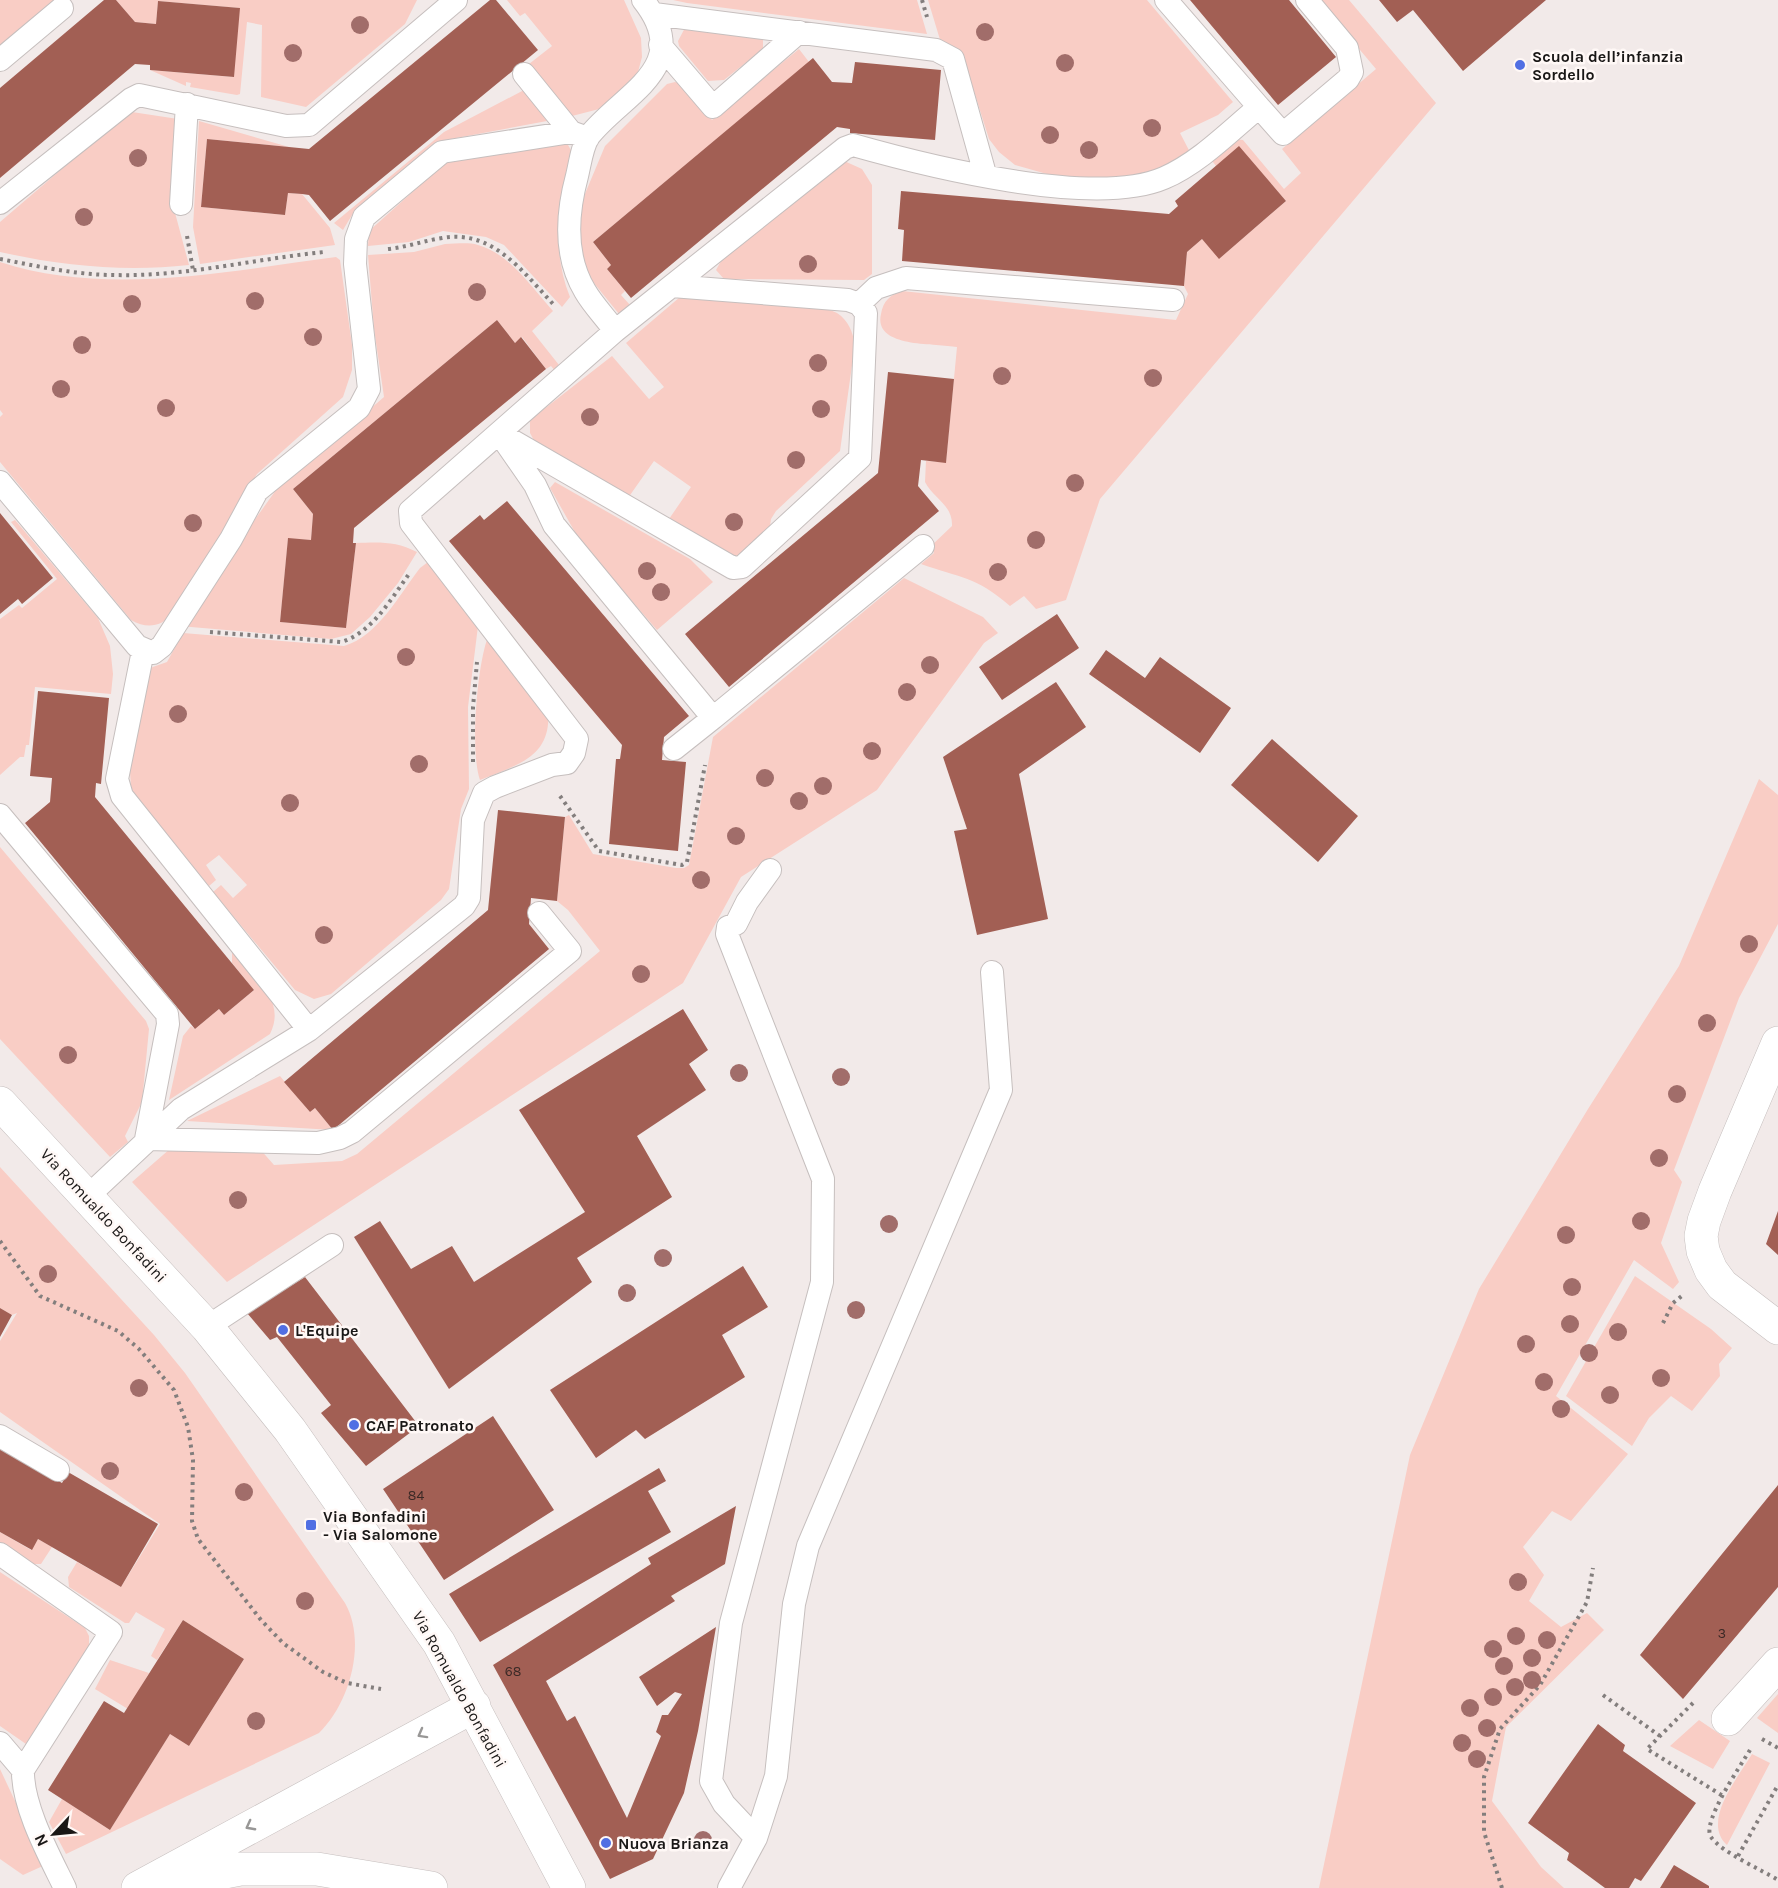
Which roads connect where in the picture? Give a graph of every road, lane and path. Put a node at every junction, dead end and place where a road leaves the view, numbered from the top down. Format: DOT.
graph roads {
  1 [pos="432,0"];
  2 [pos="456,0"];
  3 [pos="1166,0"];
  4 [pos="1307,0"];
  5 [pos="649,7"];
  6 [pos="62,8"];
  7 [pos="417,32"];
  8 [pos="799,32"];
  9 [pos="660,45"];
  10 [pos="0,60"];
  11 [pos="524,74"];
  12 [pos="187,104"];
  13 [pos="1259,107"];
  14 [pos="579,135"];
  15 [pos="985,174"];
  16 [pos="0,203"];
  17 [pos="182,204"];
  18 [pos="356,249"];
  19 [pos="0,259"];
  20 [pos="672,286"];
  21 [pos="585,291"];
  22 [pos="1173,300"];
  23 [pos="858,304"];
  24 [pos="615,331"];
  25 [pos="499,432"];
  26 [pos="0,482"];
  27 [pos="922,546"];
  28 [pos="433,550"];
  29 [pos="486,620"];
  30 [pos="173,629"];
  31 [pos="143,651"];
  32 [pos="710,721"];
  33 [pos="674,749"];
  34 [pos="542,769"];
  35 [pos="477,806"];
  36 [pos="0,815"];
  37 [pos="770,870"];
  38 [pos="540,914"];
  39 [pos="992,972"];
  40 [pos="309,1030"];
  41 [pos="1778,1043"];
  42 [pos="0,1103"];
  43 [pos="146,1139"];
  44 [pos="87,1197"];
  45 [pos="0,1241"];
  46 [pos="332,1245"];
  47 [pos="1689,1289"];
  48 [pos="1663,1323"];
  49 [pos="207,1327"];
  50 [pos="1778,1328"];
  51 [pos="0,1436"];
  52 [pos="58,1470"];
  53 [pos="0,1554"];
  54 [pos="1593,1568"];
  55 [pos="1778,1664"];
  56 [pos="381,1689"];
  57 [pos="1603,1695"];
  58 [pos="474,1706"];
  59 [pos="1728,1719"];
  60 [pos="1660,1736"];
  61 [pos="0,1743"];
  62 [pos="1752,1746"];
  63 [pos="23,1770"];
  64 [pos="1778,1785"];
  65 [pos="756,1838"];
  66 [pos="1738,1856"];
  67 [pos="1778,1880"];
  68 [pos="64,1888"];
  69 [pos="138,1888"];
  70 [pos="147,1888"];
  71 [pos="431,1888"];
  72 [pos="569,1888"];
  73 [pos="729,1888"];
  74 [pos="749,1888"];
  75 [pos="1502,1888"];
  1 -- 7 [label="lane"];
  2 -- 7 [label="lane"];
  3 -- 13 [label="lane"];
  4 -- 13 [label="lane"];
  5 -- 8 [label="lane"];
  5 -- 9 [label="lane"];
  6 -- 10 [label="lane"];
  7 -- 12 [label="lane"];
  8 -- 9 [label="lane"];
  8 -- 15 [label="lane"];
  9 -- 14 [label="lane"];
  11 -- 14 [label="lane"];
  12 -- 16 [label="lane"];
  12 -- 17 [label="lane"];
  13 -- 15 [label="lane"];
  14 -- 18 [label="lane"];
  14 -- 21 [label="lane"];
  15 -- 20 [label="lane"];
  18 -- 19 [label="path"];
  18 -- 21 [label="path"];
  18 -- 30 [label="lane"];
  20 -- 23 [label="lane"];
  20 -- 24 [label="lane"];
  21 -- 24 [label="lane"];
  22 -- 23 [label="lane"];
  23 -- 25 [label="lane"];
  24 -- 25 [label="lane"];
  25 -- 28 [label="lane"];
  25 -- 32 [label="lane"];
  26 -- 31 [label="lane"];
  27 -- 32 [label="lane"];
  28 -- 29 [label="lane"];
  28 -- 30 [label="path"];
  29 -- 34 [label="lane"];
  29 -- 35 [label="path"];
  30 -- 31 [label="lane"];
  31 -- 40 [label="lane"];
  32 -- 33 [label="lane"];
  32 -- 34 [label="path"];
  34 -- 35 [label="lane"];
  35 -- 40 [label="lane"];
  36 -- 43 [label="lane"];
  37 -- 65 [label="lane"];
  38 -- 43 [label="lane"];
  39 -- 65 [label="lane"];
  40 -- 43 [label="lane"];
  41 -- 50 [label="street"];
  42 -- 44 [label="street, Via Romualdo Bonfadini"];
  43 -- 44 [label="lane"];
  44 -- 49 [label="street, Via Romualdo Bonfadini"];
  45 -- 56 [label="path"];
  46 -- 49 [label="lane"];
  47 -- 48 [label="path"];
  49 -- 58 [label="street, Via Romualdo Bonfadini"];
  51 -- 52 [label="lane"];
  53 -- 63 [label="lane"];
  54 -- 75 [label="path"];
  55 -- 59 [label="street"];
  57 -- 60 [label="path"];
  58 -- 69 [label="street, one-way"];
  58 -- 72 [label="street, Via Romualdo Bonfadini"];
  61 -- 63 [label="lane"];
  62 -- 66 [label="path"];
  63 -- 68 [label="lane"];
  64 -- 66 [label="path"];
  65 -- 73 [label="lane"];
  65 -- 74 [label="lane"];
  66 -- 67 [label="path"];
  70 -- 71 [label="street"];
}
